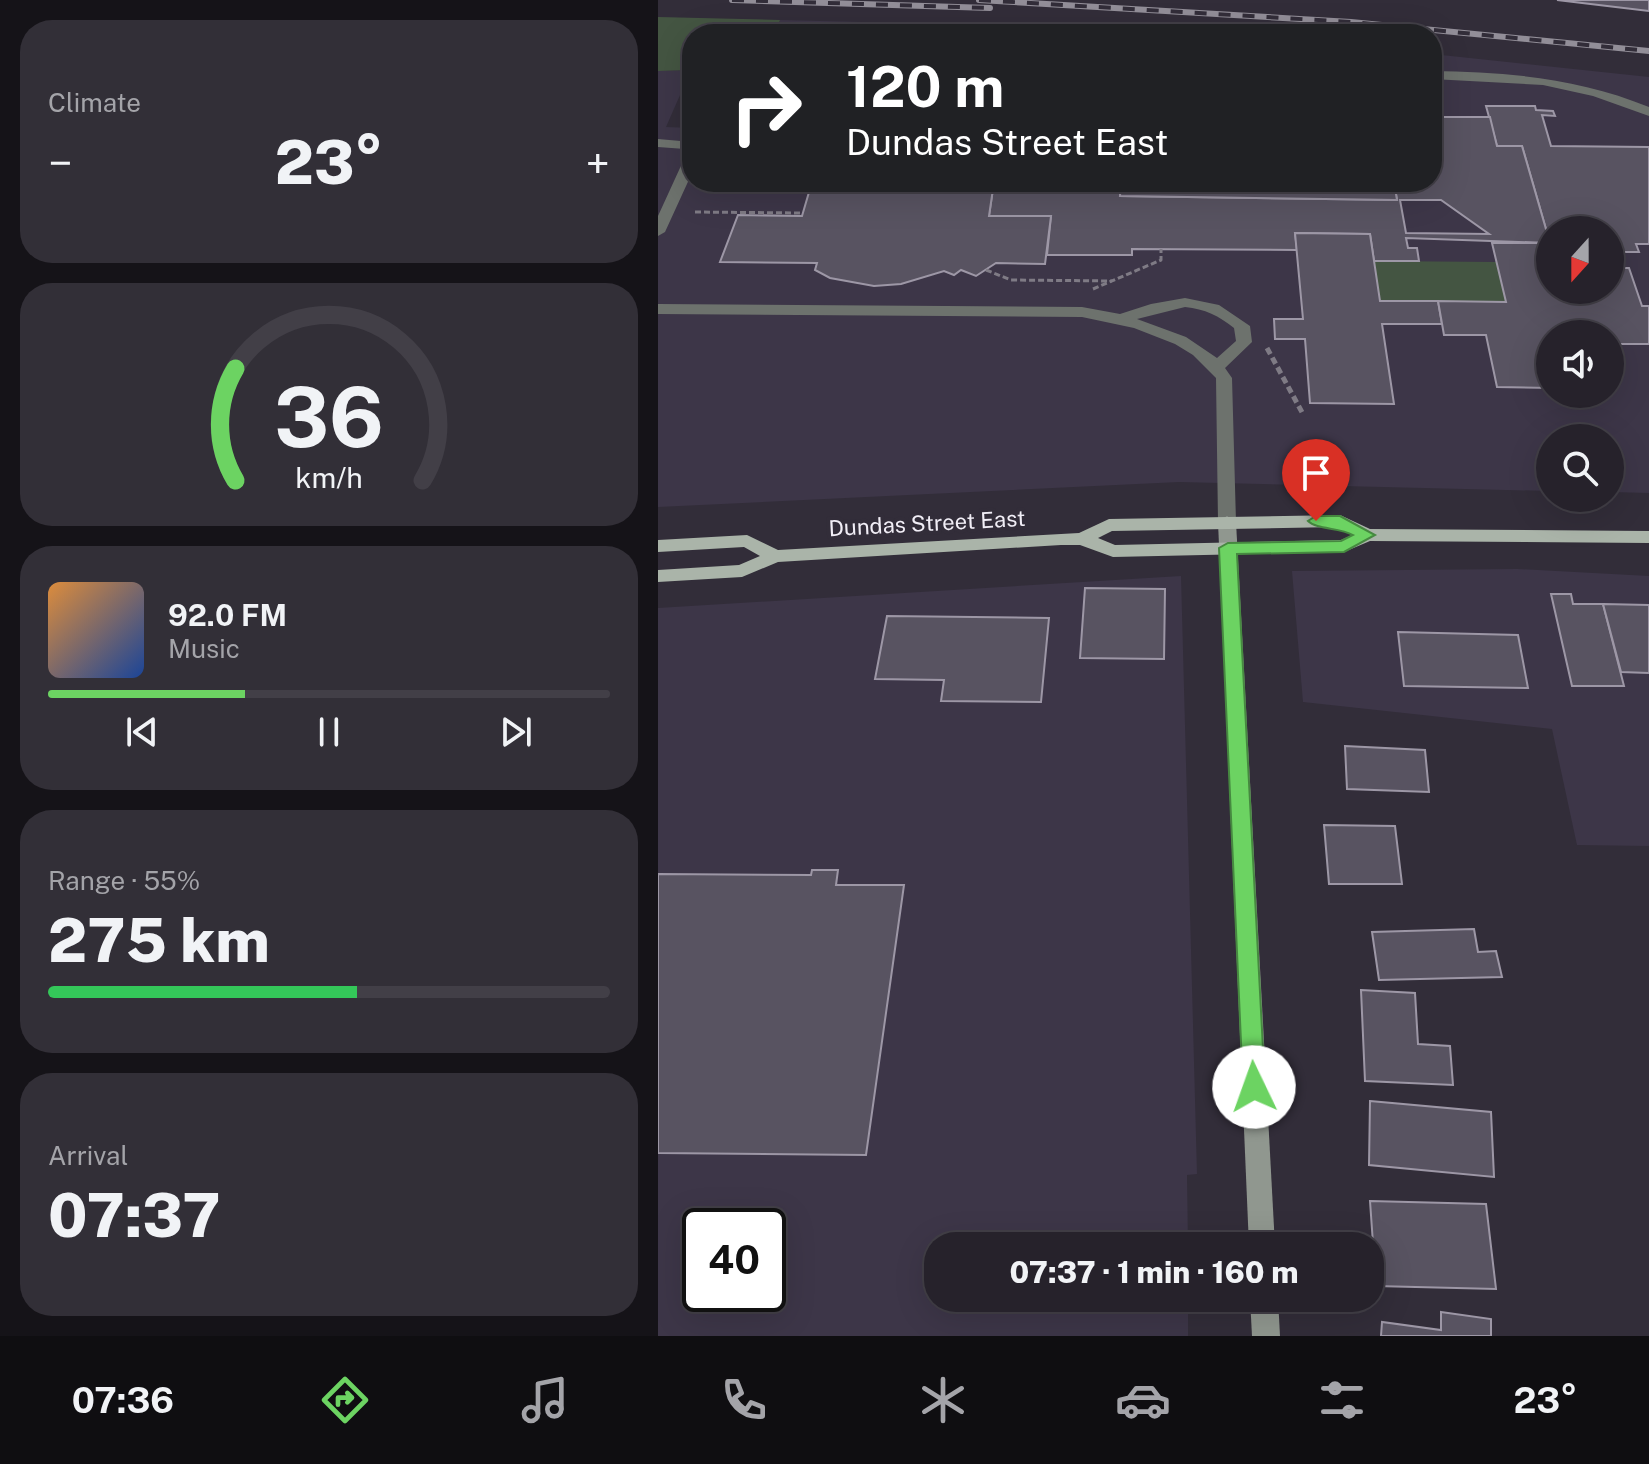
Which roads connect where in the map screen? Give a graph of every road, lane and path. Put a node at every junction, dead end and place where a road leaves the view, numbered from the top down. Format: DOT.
graph roads {
  1 [pos="1442,75"];
  2 [pos="1649,112"];
  3 [pos="658,143"];
  4 [pos="682,145"];
  5 [pos="682,177"];
  6 [pos="666,212"];
  7 [pos="803,213"];
  8 [pos="658,232"];
  9 [pos="1161,249"];
  10 [pos="986,270"];
  11 [pos="1112,281"];
  12 [pos="658,309"];
  13 [pos="1082,312"];
  14 [pos="1125,318"];
  15 [pos="1266,339"];
  16 [pos="1218,366"];
  17 [pos="1303,414"];
  18 [pos="1227,522"];
  19 [pos="1367,535"];
  20 [pos="1649,537"];
  21 [pos="1082,539"];
  22 [pos="658,546"];
  23 [pos="1228,548"];
  24 [pos="775,556"];
  25 [pos="658,576"];
  26 [pos="1261,1232"];
  27 [pos="1265,1312"];
  28 [pos="1266,1336"];
  1 -- 2 [label="street"];
  3 -- 4 [label="street"];
  5 -- 6 [label="street"];
  6 -- 7 [label="path"];
  6 -- 8 [label="street"];
  9 -- 11 [label="path"];
  10 -- 11 [label="path"];
  11 -- 13 [label="path"];
  12 -- 13 [label="street"];
  13 -- 14 [label="street"];
  14 -- 16 [label="street"];
  14 -- 16 [label="street"];
  15 -- 17 [label="path"];
  16 -- 18 [label="street"];
  18 -- 19 [label="main road, Dundas Street East"];
  18 -- 21 [label="main road, Dundas Street East"];
  18 -- 23 [label="street"];
  19 -- 20 [label="main road, Dundas Street East"];
  19 -- 23 [label="main road, Dundas Street East"];
  21 -- 23 [label="main road, Dundas Street East"];
  21 -- 24 [label="main road, Dundas Street East"];
  22 -- 24 [label="main road, Dundas Street East"];
  23 -- 26 [label="street"];
  24 -- 25 [label="main road, Dundas Street East"];
  27 -- 28 [label="street"];
}
